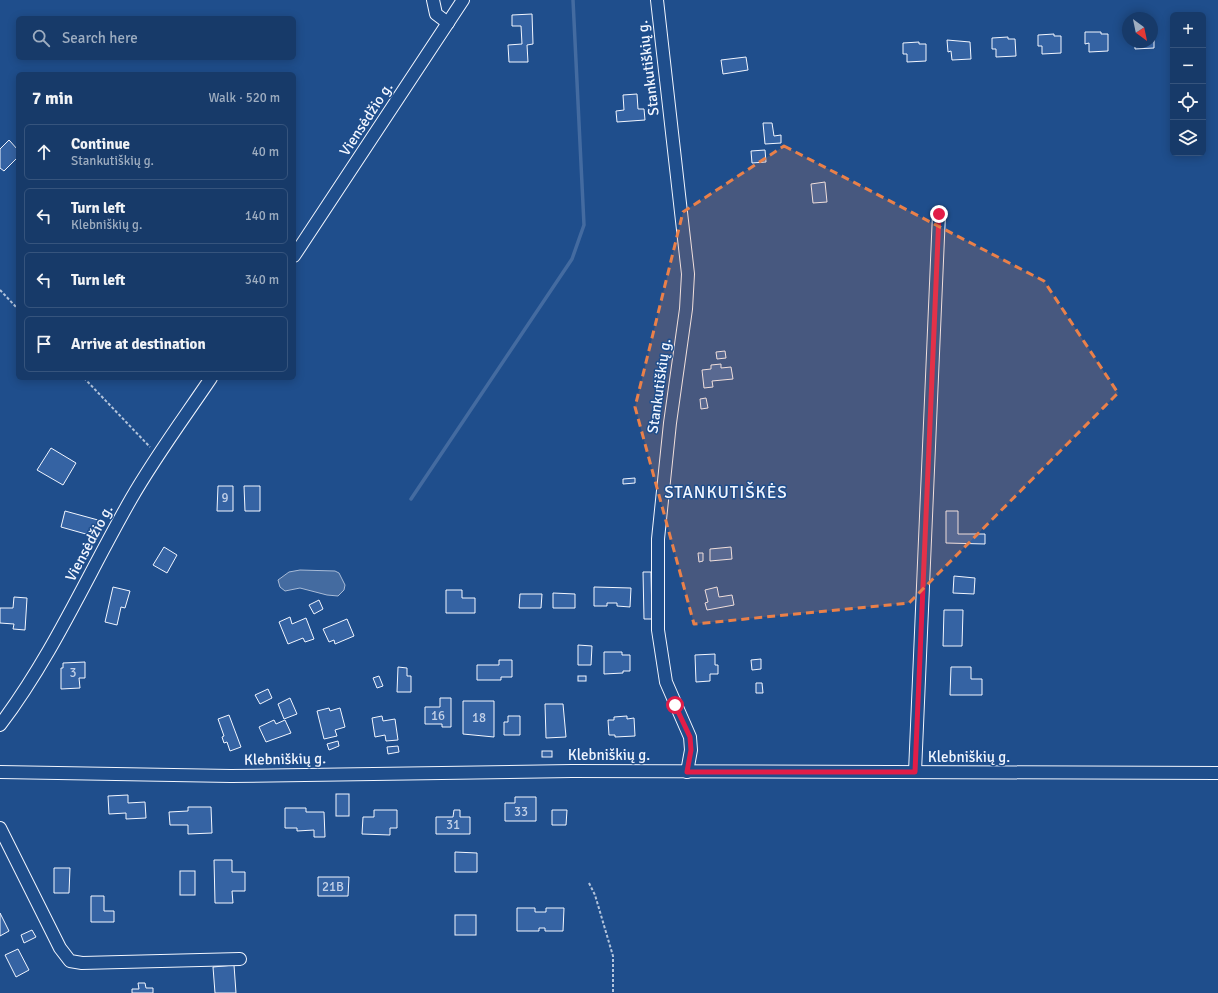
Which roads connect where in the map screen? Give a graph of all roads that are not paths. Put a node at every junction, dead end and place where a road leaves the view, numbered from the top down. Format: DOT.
graph roads {
  1 [pos="433,0"];
  2 [pos="463,0"];
  3 [pos="657,0"];
  4 [pos="448,24"];
  5 [pos="939,214"];
  6 [pos="296,253"];
  7 [pos="210,380"];
  8 [pos="0,725"];
  9 [pos="0,772"];
  10 [pos="687,772"];
  11 [pos="915,772"];
  12 [pos="1218,773"];
  13 [pos="0,828"];
  14 [pos="240,959"];
  1 -- 4 [label="street"];
  2 -- 4 [label="street, Viensėdžio g."];
  3 -- 10 [label="street, Stankutiškių g."];
  4 -- 6 [label="street, Viensėdžio g."];
  5 -- 11 [label="street"];
  7 -- 8 [label="street, Viensėdžio g."];
  9 -- 10 [label="street, Klebniškių g."];
  10 -- 11 [label="street, Klebniškių g."];
  11 -- 12 [label="street, Klebniškių g."];
  13 -- 14 [label="street"];
}
